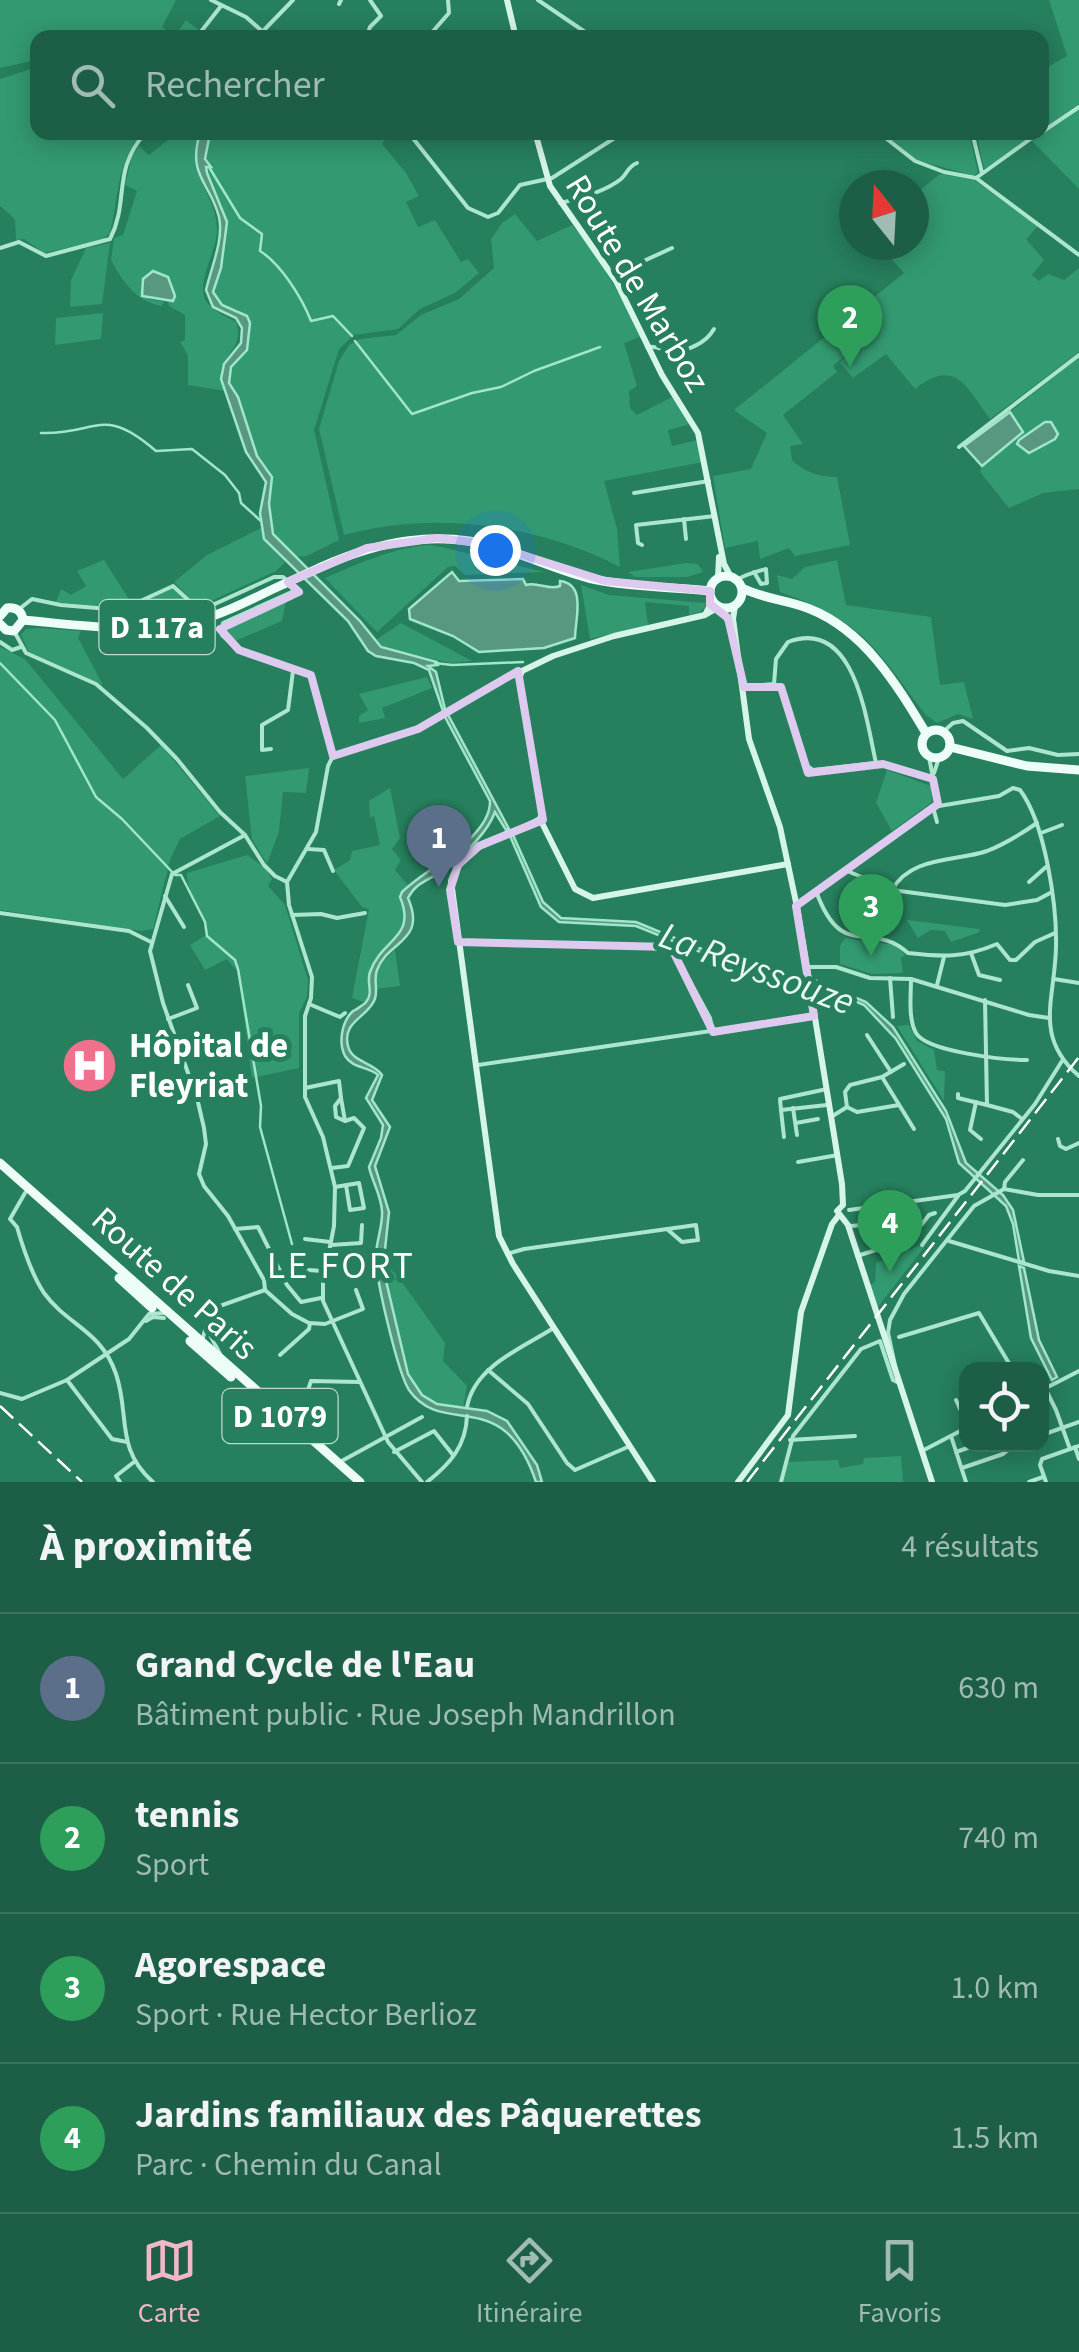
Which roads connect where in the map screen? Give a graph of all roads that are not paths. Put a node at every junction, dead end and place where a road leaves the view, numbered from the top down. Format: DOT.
graph roads {
  1 [pos="210,0"];
  2 [pos="293,0"];
  3 [pos="370,0"];
  4 [pos="448,0"];
  5 [pos="507,0"];
  6 [pos="538,0"];
  7 [pos="221,6"];
  8 [pos="202,30"];
  9 [pos="263,30"];
  10 [pos="265,30"];
  11 [pos="369,30"];
  12 [pos="434,30"];
  13 [pos="514,30"];
  14 [pos="580,30"];
  15 [pos="1079,106"];
  16 [pos="1049,127"];
  17 [pos="140,140"];
  18 [pos="414,140"];
  19 [pos="537,140"];
  20 [pos="612,140"];
  21 [pos="888,140"];
  22 [pos="974,140"];
  23 [pos="1030,140"];
  24 [pos="637,163"];
  25 [pos="982,174"];
  26 [pos="976,178"];
  27 [pos="547,179"];
  28 [pos="560,203"];
  29 [pos="0,248"];
  30 [pos="672,248"];
  31 [pos="1079,255"];
  32 [pos="612,275"];
  33 [pos="714,329"];
  34 [pos="647,346"];
  35 [pos="1079,355"];
  36 [pos="959,447"];
  37 [pos="709,480"];
  38 [pos="634,493"];
  39 [pos="714,516"];
  40 [pos="684,520"];
  41 [pos="686,539"];
  42 [pos="642,545"];
  43 [pos="754,572"];
  44 [pos="718,578"];
  45 [pos="737,582"];
  46 [pos="768,598"];
  47 [pos="716,602"];
  48 [pos="737,604"];
  49 [pos="7,608"];
  50 [pos="23,620"];
  51 [pos="0,624"];
  52 [pos="14,631"];
  53 [pos="0,642"];
  54 [pos="21,646"];
  55 [pos="293,671"];
  56 [pos="520,675"];
  57 [pos="741,677"];
  58 [pos="774,684"];
  59 [pos="742,687"];
  60 [pos="943,732"];
  61 [pos="926,734"];
  62 [pos="950,747"];
  63 [pos="271,749"];
  64 [pos="1079,754"];
  65 [pos="333,756"];
  66 [pos="934,758"];
  67 [pos="876,763"];
  68 [pos="1079,770"];
  69 [pos="933,778"];
  70 [pos="936,805"];
  71 [pos="540,819"];
  72 [pos="937,822"];
  73 [pos="1037,824"];
  74 [pos="1062,825"];
  75 [pos="1041,832"];
  76 [pos="244,835"];
  77 [pos="301,842"];
  78 [pos="309,847"];
  79 [pos="788,864"];
  80 [pos="1046,867"];
  81 [pos="845,870"];
  82 [pos="333,871"];
  83 [pos="287,882"];
  84 [pos="1028,882"];
  85 [pos="892,890"];
  86 [pos="816,891"];
  87 [pos="1052,892"];
  88 [pos="165,896"];
  89 [pos="796,907"];
  90 [pos="365,912"];
  91 [pos="0,913"];
  92 [pos="292,915"];
  93 [pos="184,927"];
  94 [pos="1056,932"];
  95 [pos="151,942"];
  96 [pos="458,942"];
  97 [pos="971,953"];
  98 [pos="944,957"];
  99 [pos="806,968"];
  100 [pos="890,978"];
  101 [pos="911,979"];
  102 [pos="1054,979"];
  103 [pos="1000,980"];
  104 [pos="1079,983"];
  105 [pos="188,985"];
  106 [pos="937,985"];
  107 [pos="986,1000"];
  108 [pos="310,1004"];
  109 [pos="345,1013"];
  110 [pos="814,1016"];
  111 [pos="893,1017"];
  112 [pos="1049,1018"];
  113 [pos="168,1019"];
  114 [pos="712,1032"];
  115 [pos="867,1034"];
  116 [pos="947,1040"];
  117 [pos="209,1048"];
  118 [pos="941,1048"];
  119 [pos="986,1054"];
  120 [pos="181,1056"];
  121 [pos="1027,1060"];
  122 [pos="1062,1061"];
  123 [pos="904,1064"];
  124 [pos="475,1065"];
  125 [pos="891,1072"];
  126 [pos="1079,1076"];
  127 [pos="882,1077"];
  128 [pos="210,1079"];
  129 [pos="192,1085"];
  130 [pos="304,1088"];
  131 [pos="827,1089"];
  132 [pos="958,1094"];
  133 [pos="976,1102"];
  134 [pos="830,1105"];
  135 [pos="899,1105"];
  136 [pos="987,1105"];
  137 [pos="847,1107"];
  138 [pos="793,1108"];
  139 [pos="781,1110"];
  140 [pos="832,1117"];
  141 [pos="818,1119"];
  142 [pos="1022,1120"];
  143 [pos="796,1123"];
  144 [pos="914,1129"];
  145 [pos="798,1134"];
  146 [pos="784,1137"];
  147 [pos="981,1139"];
  148 [pos="1058,1139"];
  149 [pos="1079,1143"];
  150 [pos="838,1155"];
  151 [pos="1023,1160"];
  152 [pos="798,1162"];
  153 [pos="0,1167"];
  154 [pos="332,1168"];
  155 [pos="346,1185"];
  156 [pos="335,1188"];
  157 [pos="1002,1189"];
  158 [pos="21,1194"];
  159 [pos="1079,1195"];
  160 [pos="958,1196"];
  161 [pos="844,1212"];
  162 [pos="936,1213"];
  163 [pos="871,1224"];
  164 [pos="922,1224"];
  165 [pos="362,1225"];
  166 [pos="848,1226"];
  167 [pos="666,1228"];
  168 [pos="235,1229"];
  169 [pos="305,1239"];
  170 [pos="949,1241"];
  171 [pos="331,1243"];
  172 [pos="922,1245"];
  173 [pos="876,1250"];
  174 [pos="507,1254"];
  175 [pos="857,1256"];
  176 [pos="308,1270"];
  177 [pos="325,1271"];
  178 [pos="1079,1276"];
  179 [pos="265,1290"];
  180 [pos="356,1290"];
  181 [pos="322,1298"];
  182 [pos="155,1315"];
  183 [pos="331,1322"];
  184 [pos="310,1324"];
  185 [pos="554,1328"];
  186 [pos="185,1333"];
  187 [pos="203,1336"];
  188 [pos="899,1338"];
  189 [pos="106,1355"];
  190 [pos="280,1355"];
  191 [pos="1008,1362"];
  192 [pos="224,1363"];
  193 [pos="488,1370"];
  194 [pos="1079,1371"];
  195 [pos="897,1379"];
  196 [pos="67,1380"];
  197 [pos="360,1382"];
  198 [pos="1049,1386"];
  199 [pos="0,1393"];
  200 [pos="306,1396"];
  201 [pos="956,1400"];
  202 [pos="1049,1401"];
  203 [pos="467,1407"];
  204 [pos="959,1408"];
  205 [pos="467,1416"];
  206 [pos="422,1417"];
  207 [pos="1079,1422"];
  208 [pos="1062,1428"];
  209 [pos="959,1430"];
  210 [pos="1049,1433"];
  211 [pos="386,1436"];
  212 [pos="855,1436"];
  213 [pos="951,1436"];
  214 [pos="790,1440"];
  215 [pos="127,1442"];
  216 [pos="630,1446"];
  217 [pos="1075,1448"];
  218 [pos="922,1451"];
  219 [pos="959,1451"];
  220 [pos="394,1452"];
  221 [pos="956,1452"];
  222 [pos="1005,1452"];
  223 [pos="454,1456"];
  224 [pos="1079,1459"];
  225 [pos="134,1462"];
  226 [pos="338,1463"];
  227 [pos="962,1468"];
  228 [pos="1045,1479"];
  229 [pos="120,1482"];
  230 [pos="153,1482"];
  231 [pos="357,1482"];
  232 [pos="425,1482"];
  233 [pos="653,1482"];
  234 [pos="738,1482"];
  235 [pos="780,1482"];
  236 [pos="932,1482"];
  237 [pos="966,1482"];
  238 [pos="1029,1482"];
  1 -- 7 [label="street"];
  2 -- 10 [label="street"];
  3 -- 11 [label="street"];
  4 -- 12 [label="street"];
  5 -- 13 [label="street"];
  6 -- 14 [label="street"];
  7 -- 8 [label="street"];
  7 -- 9 [label="street"];
  15 -- 16 [label="street"];
  17 -- 29 [label="street"];
  18 -- 27 [label="street"];
  19 -- 27 [label="street, Route de Marboz"];
  20 -- 27 [label="street"];
  21 -- 26 [label="street"];
  22 -- 25 [label="street"];
  23 -- 25 [label="street"];
  24 -- 28 [label="street"];
  25 -- 26 [label="street"];
  26 -- 31 [label="street"];
  27 -- 28 [label="street, Route de Marboz"];
  28 -- 32 [label="street, Route de Marboz"];
  30 -- 32 [label="street"];
  32 -- 34 [label="street, Route de Marboz"];
  33 -- 34 [label="street"];
  34 -- 37 [label="street, Route de Marboz"];
  35 -- 36 [label="street"];
  37 -- 38 [label="street"];
  37 -- 39 [label="street, Route de Marboz"];
  39 -- 40 [label="street"];
  39 -- 44 [label="street, Route de Marboz"];
  39 -- 45 [label="street, Route de Marboz"];
  40 -- 41 [label="street"];
  40 -- 42 [label="street"];
  43 -- 45 [label="street"];
  44 -- 45 [label="main road"];
  44 -- 47 [label="main road"];
  45 -- 46 [label="main road"];
  45 -- 48 [label="main road"];
  46 -- 48 [label="main road"];
  46 -- 61 [label="main road"];
  47 -- 48 [label="main road"];
  47 -- 50 [label="main road, D 117a, bridge"];
  47 -- 56 [label="street"];
  47 -- 57 [label="street"];
  48 -- 57 [label="street"];
  49 -- 50 [label="main road"];
  49 -- 55 [label="street"];
  50 -- 52 [label="main road"];
  51 -- 52 [label="main road"];
  52 -- 54 [label="street"];
  53 -- 54 [label="street"];
  54 -- 76 [label="street"];
  55 -- 63 [label="street"];
  55 -- 65 [label="street"];
  56 -- 65 [label="street"];
  56 -- 71 [label="street"];
  57 -- 59 [label="street"];
  58 -- 59 [label="street"];
  58 -- 67 [label="street"];
  58 -- 67 [label="street"];
  59 -- 79 [label="street"];
  60 -- 61 [label="main road"];
  60 -- 62 [label="main road"];
  60 -- 64 [label="street"];
  61 -- 66 [label="main road"];
  62 -- 66 [label="main road"];
  62 -- 68 [label="main road"];
  65 -- 78 [label="street"];
  66 -- 69 [label="street"];
  66 -- 69 [label="street"];
  67 -- 69 [label="street"];
  69 -- 70 [label="street"];
  70 -- 72 [label="street"];
  70 -- 73 [label="street"];
  70 -- 81 [label="street"];
  71 -- 79 [label="street"];
  71 -- 96 [label="street"];
  73 -- 75 [label="street"];
  73 -- 85 [label="street"];
  74 -- 75 [label="street"];
  75 -- 80 [label="street"];
  76 -- 83 [label="street"];
  76 -- 88 [label="street"];
  77 -- 78 [label="street"];
  78 -- 82 [label="street"];
  78 -- 83 [label="street"];
  79 -- 89 [label="street"];
  80 -- 84 [label="street"];
  80 -- 87 [label="street"];
  81 -- 85 [label="street"];
  81 -- 86 [label="street"];
  83 -- 92 [label="street"];
  85 -- 87 [label="street"];
  86 -- 89 [label="street"];
  86 -- 98 [label="street"];
  87 -- 94 [label="street"];
  88 -- 93 [label="street"];
  88 -- 95 [label="street"];
  89 -- 99 [label="street"];
  90 -- 92 [label="street"];
  91 -- 95 [label="street"];
  92 -- 108 [label="street"];
  94 -- 97 [label="street"];
  94 -- 102 [label="street"];
  95 -- 113 [label="street"];
  96 -- 114 [label="street"];
  96 -- 124 [label="street"];
  97 -- 98 [label="street"];
  97 -- 103 [label="street"];
  98 -- 106 [label="street"];
  99 -- 100 [label="street"];
  99 -- 110 [label="street"];
  100 -- 101 [label="street"];
  100 -- 111 [label="street"];
  101 -- 106 [label="street"];
  101 -- 118 [label="street"];
  102 -- 104 [label="street"];
  102 -- 112 [label="street"];
  105 -- 113 [label="street"];
  106 -- 107 [label="street"];
  107 -- 112 [label="street"];
  107 -- 119 [label="street"];
  108 -- 109 [label="street"];
  108 -- 130 [label="street"];
  110 -- 114 [label="street"];
  110 -- 131 [label="street"];
  112 -- 122 [label="street"];
  113 -- 120 [label="street"];
  114 -- 124 [label="street"];
  115 -- 125 [label="street"];
  116 -- 118 [label="street"];
  117 -- 120 [label="street"];
  118 -- 119 [label="street"];
  119 -- 121 [label="street"];
  119 -- 136 [label="street"];
  120 -- 129 [label="street"];
  122 -- 126 [label="street"];
  122 -- 142 [label="street"];
  123 -- 125 [label="street"];
  124 -- 174 [label="street"];
  125 -- 127 [label="street"];
  127 -- 135 [label="street"];
  127 -- 137 [label="street"];
  128 -- 129 [label="street"];
  129 -- 168 [label="street"];
  130 -- 154 [label="street"];
  130 -- 154 [label="street"];
  131 -- 134 [label="street"];
  131 -- 139 [label="street"];
  132 -- 133 [label="street"];
  133 -- 136 [label="street"];
  133 -- 147 [label="street"];
  134 -- 138 [label="street"];
  134 -- 140 [label="street"];
  135 -- 137 [label="street"];
  135 -- 144 [label="street"];
  136 -- 142 [label="street"];
  137 -- 140 [label="street"];
  138 -- 139 [label="street"];
  138 -- 143 [label="street"];
  139 -- 146 [label="street"];
  140 -- 150 [label="street"];
  141 -- 143 [label="street"];
  142 -- 160 [label="street"];
  143 -- 145 [label="street"];
  148 -- 149 [label="street"];
  150 -- 152 [label="street"];
  150 -- 161 [label="street"];
  151 -- 157 [label="street"];
  153 -- 158 [label="main road, Route de Paris / D 1079"];
  153 -- 182 [label="main road, Route de Paris / D 1079"];
  154 -- 156 [label="street"];
  155 -- 155 [label="street"];
  155 -- 156 [label="street"];
  156 -- 171 [label="street"];
  157 -- 159 [label="street"];
  157 -- 170 [label="street"];
  158 -- 182 [label="main road, Route de Paris / D 1079"];
  158 -- 189 [label="street"];
  160 -- 161 [label="street"];
  160 -- 172 [label="street"];
  161 -- 166 [label="street"];
  161 -- 234 [label="street"];
  162 -- 164 [label="street"];
  163 -- 164 [label="street"];
  163 -- 166 [label="street"];
  163 -- 173 [label="street"];
  164 -- 173 [label="street"];
  165 -- 171 [label="street"];
  166 -- 175 [label="street"];
  167 -- 167 [label="street"];
  167 -- 174 [label="street"];
  168 -- 179 [label="street"];
  168 -- 181 [label="street"];
  169 -- 171 [label="street"];
  170 -- 178 [label="street"];
  170 -- 195 [label="street"];
  171 -- 177 [label="street"];
  173 -- 175 [label="street"];
  174 -- 185 [label="street"];
  175 -- 195 [label="street"];
  176 -- 177 [label="street"];
  177 -- 181 [label="street"];
  179 -- 184 [label="street"];
  179 -- 187 [label="street"];
  180 -- 183 [label="street"];
  181 -- 183 [label="street"];
  182 -- 186 [label="main road, Route de Paris / D 1079"];
  182 -- 189 [label="street"];
  183 -- 184 [label="street"];
  183 -- 197 [label="street"];
  184 -- 190 [label="street"];
  185 -- 193 [label="street"];
  185 -- 216 [label="street"];
  186 -- 187 [label="main road, Route de Paris / D 1079"];
  186 -- 187 [label="street"];
  187 -- 192 [label="main road, Route de Paris / D 1079"];
  187 -- 192 [label="street"];
  187 -- 231 [label="main road, Route de Paris / D 1079"];
  188 -- 191 [label="street"];
  189 -- 196 [label="street"];
  189 -- 215 [label="street"];
  192 -- 226 [label="main road, Route de Paris / D 1079"];
  193 -- 203 [label="street"];
  193 -- 216 [label="street"];
  194 -- 198 [label="street"];
  195 -- 214 [label="street"];
  195 -- 218 [label="street"];
  196 -- 199 [label="street"];
  196 -- 215 [label="street"];
  197 -- 200 [label="street"];
  197 -- 211 [label="street"];
  201 -- 204 [label="street"];
  202 -- 208 [label="street"];
  205 -- 223 [label="street"];
  206 -- 211 [label="street"];
  207 -- 208 [label="street"];
  208 -- 210 [label="street"];
  208 -- 217 [label="street"];
  209 -- 213 [label="street"];
  211 -- 220 [label="street"];
  211 -- 226 [label="street"];
  212 -- 214 [label="street"];
  213 -- 218 [label="street"];
  213 -- 221 [label="street"];
  214 -- 235 [label="street"];
  215 -- 225 [label="street"];
  216 -- 233 [label="street"];
  217 -- 224 [label="street"];
  217 -- 228 [label="street"];
  218 -- 236 [label="street"];
  219 -- 221 [label="street"];
  220 -- 223 [label="street"];
  220 -- 232 [label="street"];
  221 -- 227 [label="street"];
  222 -- 227 [label="street"];
  223 -- 232 [label="street"];
  225 -- 229 [label="street"];
  225 -- 230 [label="street"];
  226 -- 231 [label="main road, Route de Paris / D 1079"];
  227 -- 237 [label="street"];
  228 -- 238 [label="street"];
}
